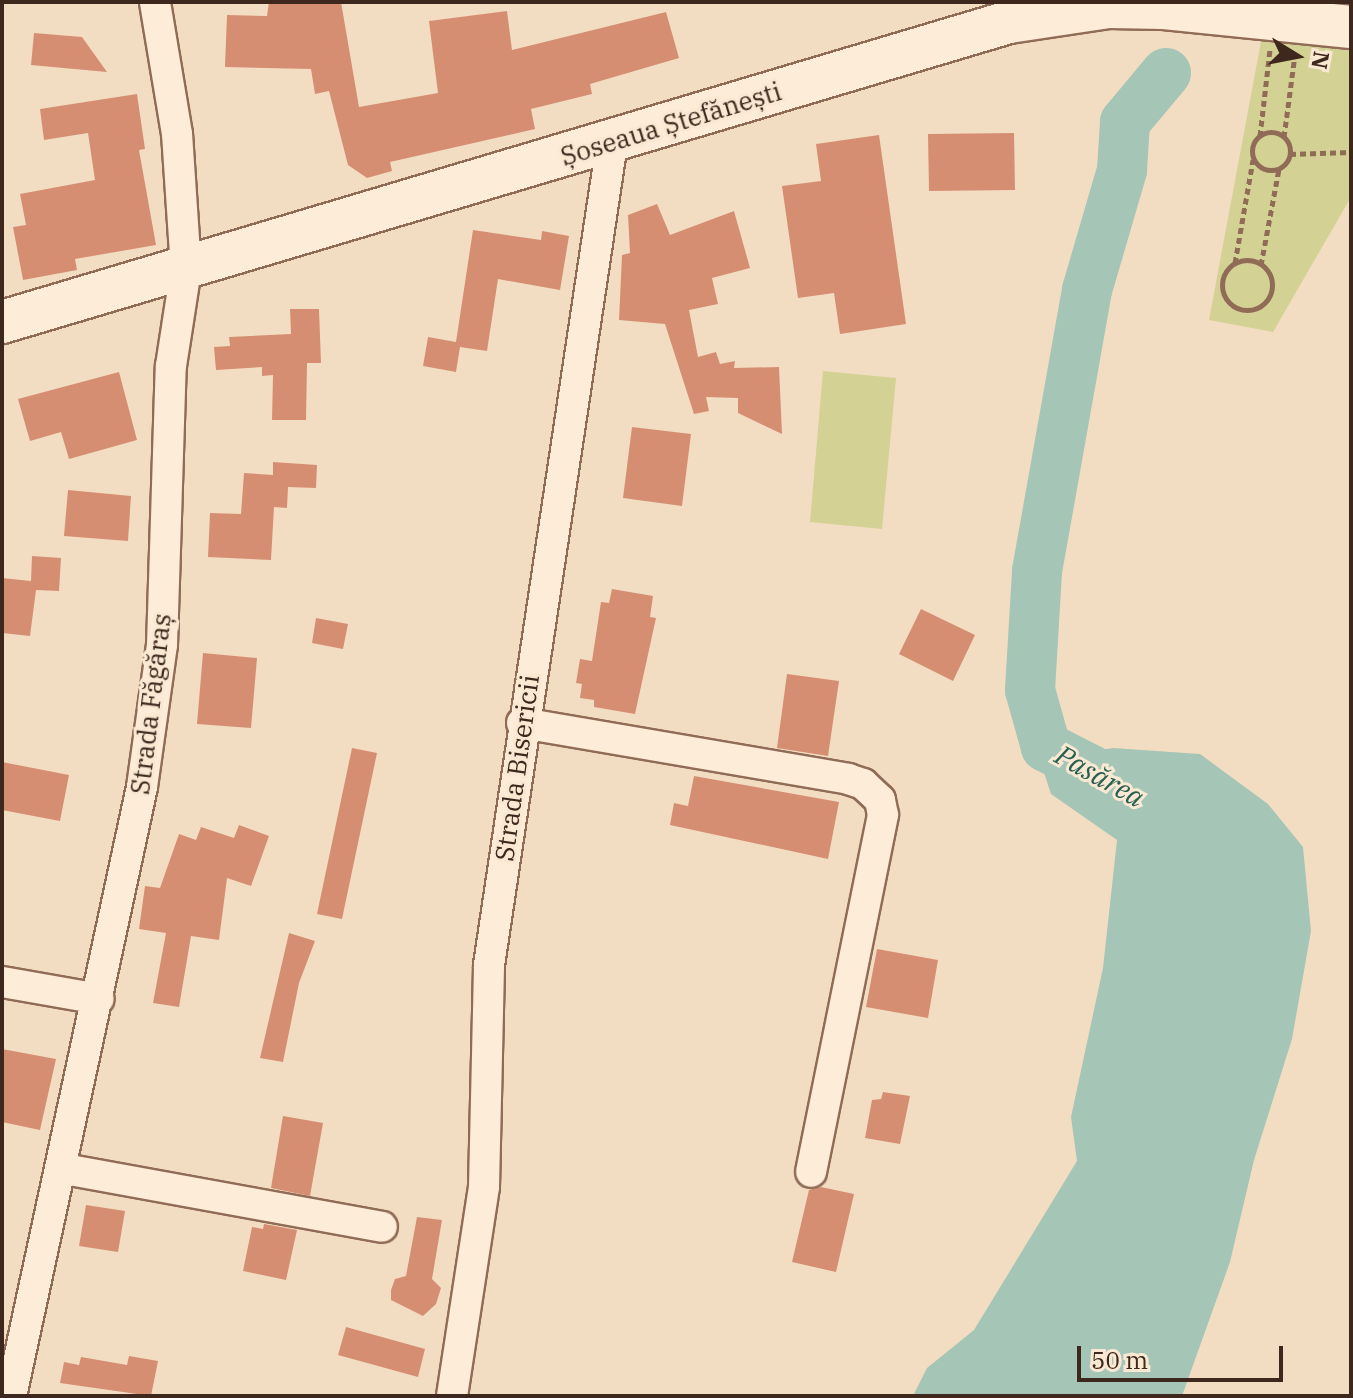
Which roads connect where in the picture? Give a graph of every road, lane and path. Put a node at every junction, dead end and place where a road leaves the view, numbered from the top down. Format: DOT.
graph roads {
  1 [pos="155,2"];
  2 [pos="1351,27"];
  3 [pos="1272,36"];
  4 [pos="1297,39"];
  5 [pos="1260,136"];
  6 [pos="1284,137"];
  7 [pos="612,143"];
  8 [pos="1351,152"];
  9 [pos="1290,154"];
  10 [pos="1253,159"];
  11 [pos="1279,169"];
  12 [pos="1235,263"];
  13 [pos="1261,265"];
  14 [pos="186,269"];
  15 [pos="2,322"];
  16 [pos="522,723"];
  17 [pos="2,982"];
  18 [pos="99,999"];
  19 [pos="64,1169"];
  20 [pos="811,1172"];
  21 [pos="382,1227"];
  22 [pos="11,1396"];
  23 [pos="452,1396"];
  1 -- 14 [label="street, Strada Făgăraș"];
  2 -- 7 [label="main road, Șoseaua Ștefănești"];
  3 -- 5 [label="path"];
  4 -- 6 [label="path"];
  5 -- 6 [label="path"];
  5 -- 10 [label="path"];
  6 -- 9 [label="path"];
  7 -- 14 [label="main road, Șoseaua Ștefănești"];
  7 -- 16 [label="street, Strada Bisericii"];
  8 -- 9 [label="path"];
  9 -- 11 [label="path"];
  10 -- 11 [label="path"];
  10 -- 12 [label="path"];
  11 -- 13 [label="path"];
  12 -- 13 [label="path"];
  12 -- 13 [label="path"];
  14 -- 15 [label="main road, Șoseaua Ștefănești"];
  14 -- 18 [label="street, Strada Făgăraș"];
  16 -- 20 [label="street"];
  16 -- 23 [label="street, Strada Bisericii"];
  17 -- 18 [label="street"];
  18 -- 19 [label="street, Strada Făgăraș"];
  19 -- 21 [label="street"];
  19 -- 22 [label="street, Strada Făgăraș"];
}
